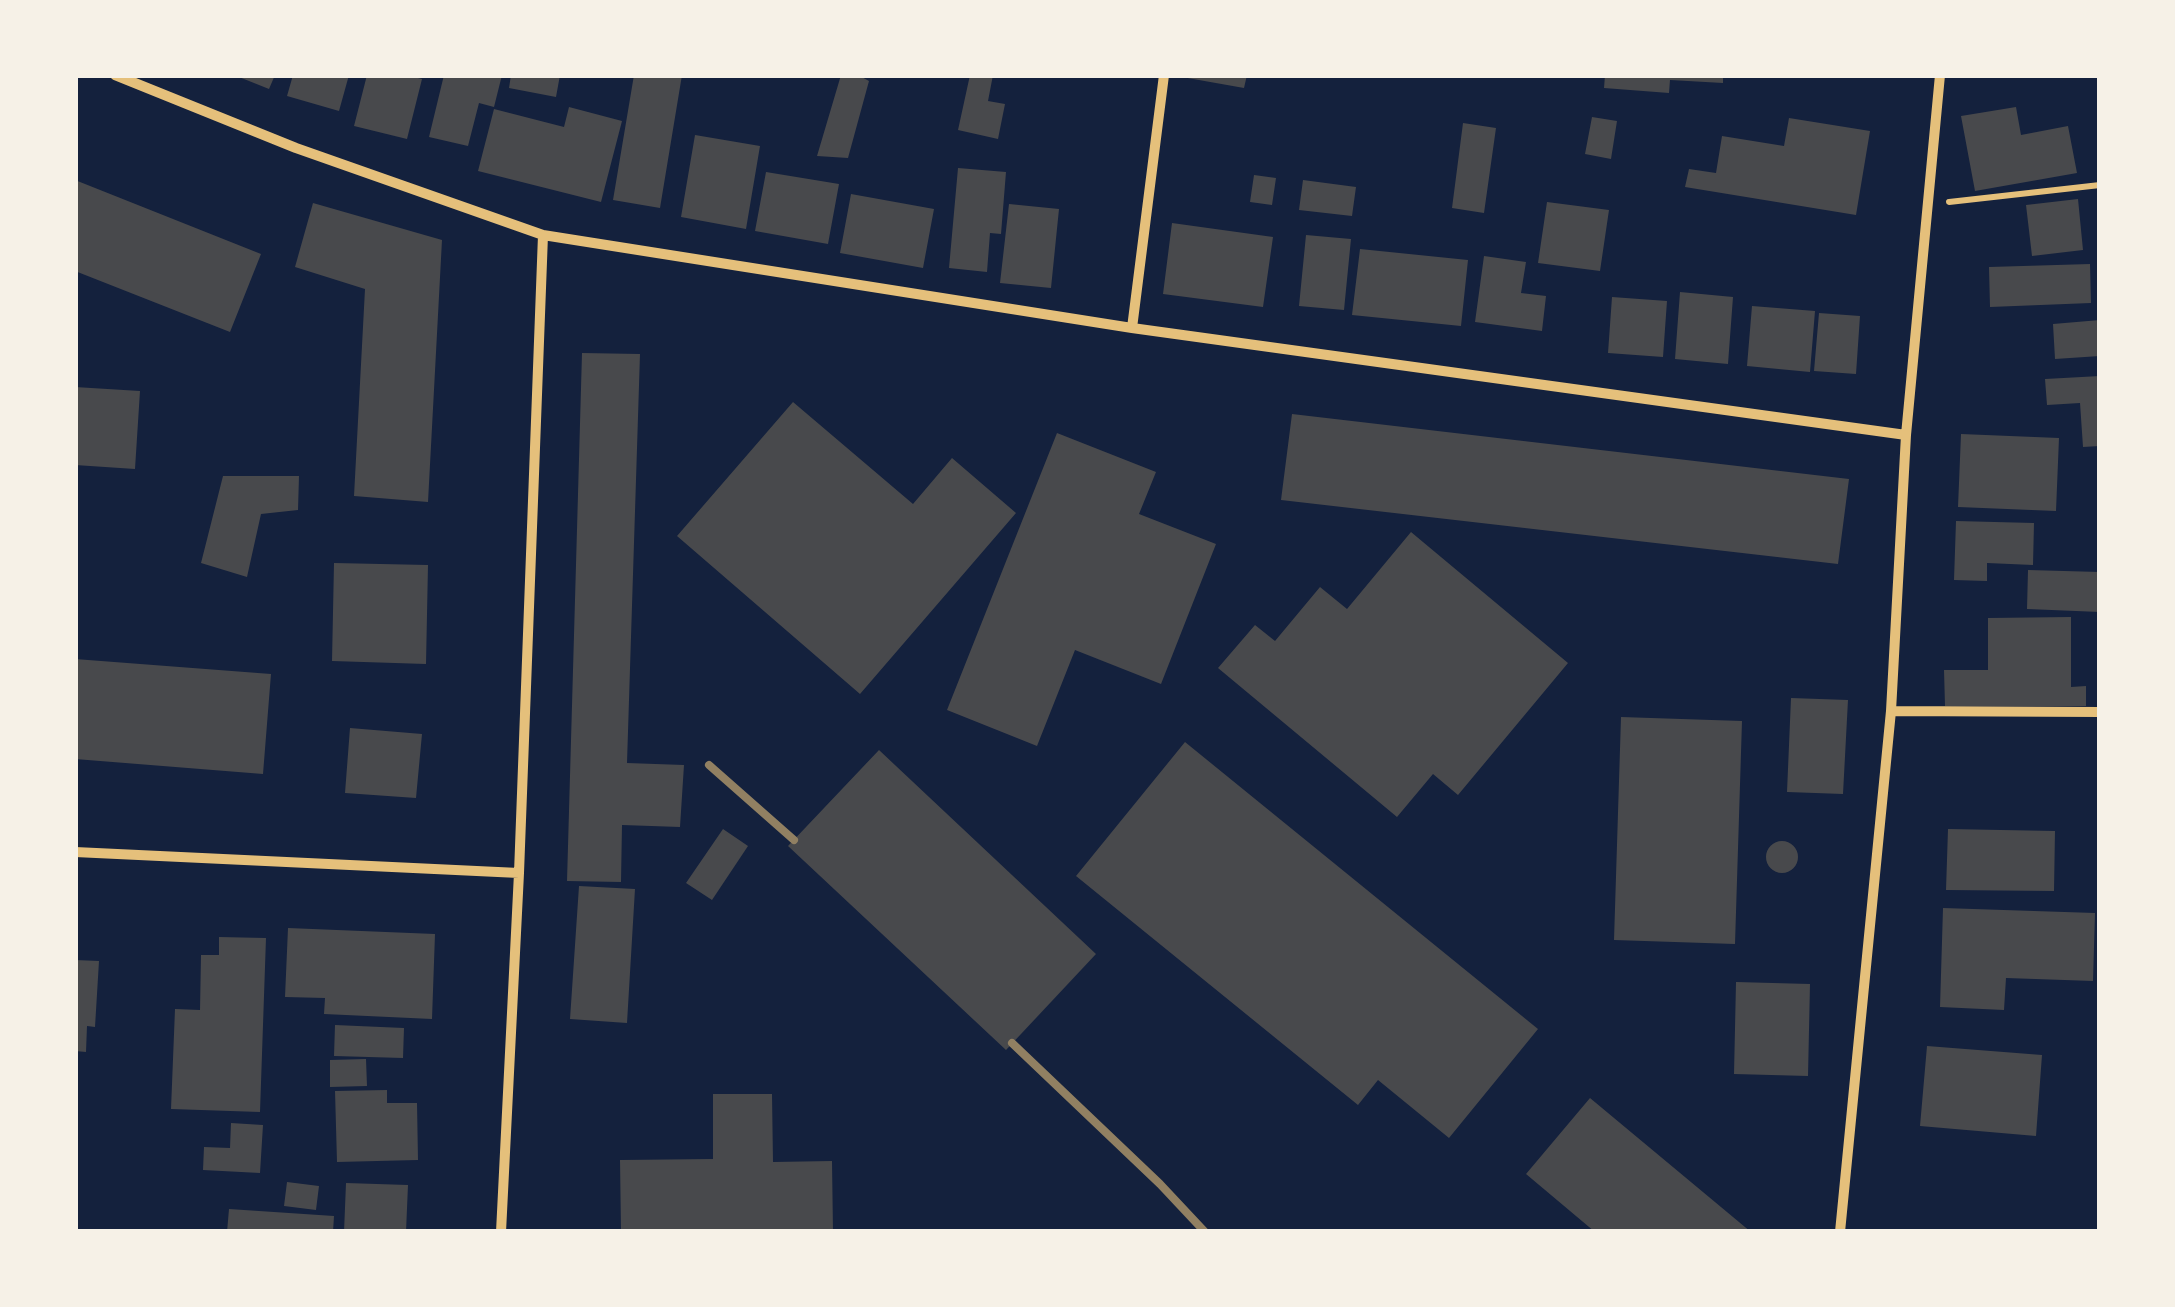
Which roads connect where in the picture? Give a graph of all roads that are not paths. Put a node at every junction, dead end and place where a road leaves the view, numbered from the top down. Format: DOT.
graph roads {
  1 [pos="114,75"];
  2 [pos="1164,75"];
  3 [pos="1940,75"];
  4 [pos="543,235"];
  5 [pos="1132,328"];
  6 [pos="1906,436"];
  7 [pos="1891,711"];
  8 [pos="2100,712"];
  9 [pos="75,852"];
  10 [pos="518,873"];
  11 [pos="502,1232"];
  12 [pos="1840,1232"];
  1 -- 4 [label="street"];
  2 -- 5 [label="street"];
  3 -- 6 [label="street"];
  4 -- 5 [label="street"];
  4 -- 10 [label="street"];
  5 -- 6 [label="street"];
  6 -- 7 [label="street"];
  7 -- 8 [label="street"];
  7 -- 12 [label="street"];
  9 -- 10 [label="street"];
  10 -- 11 [label="street"];
}
